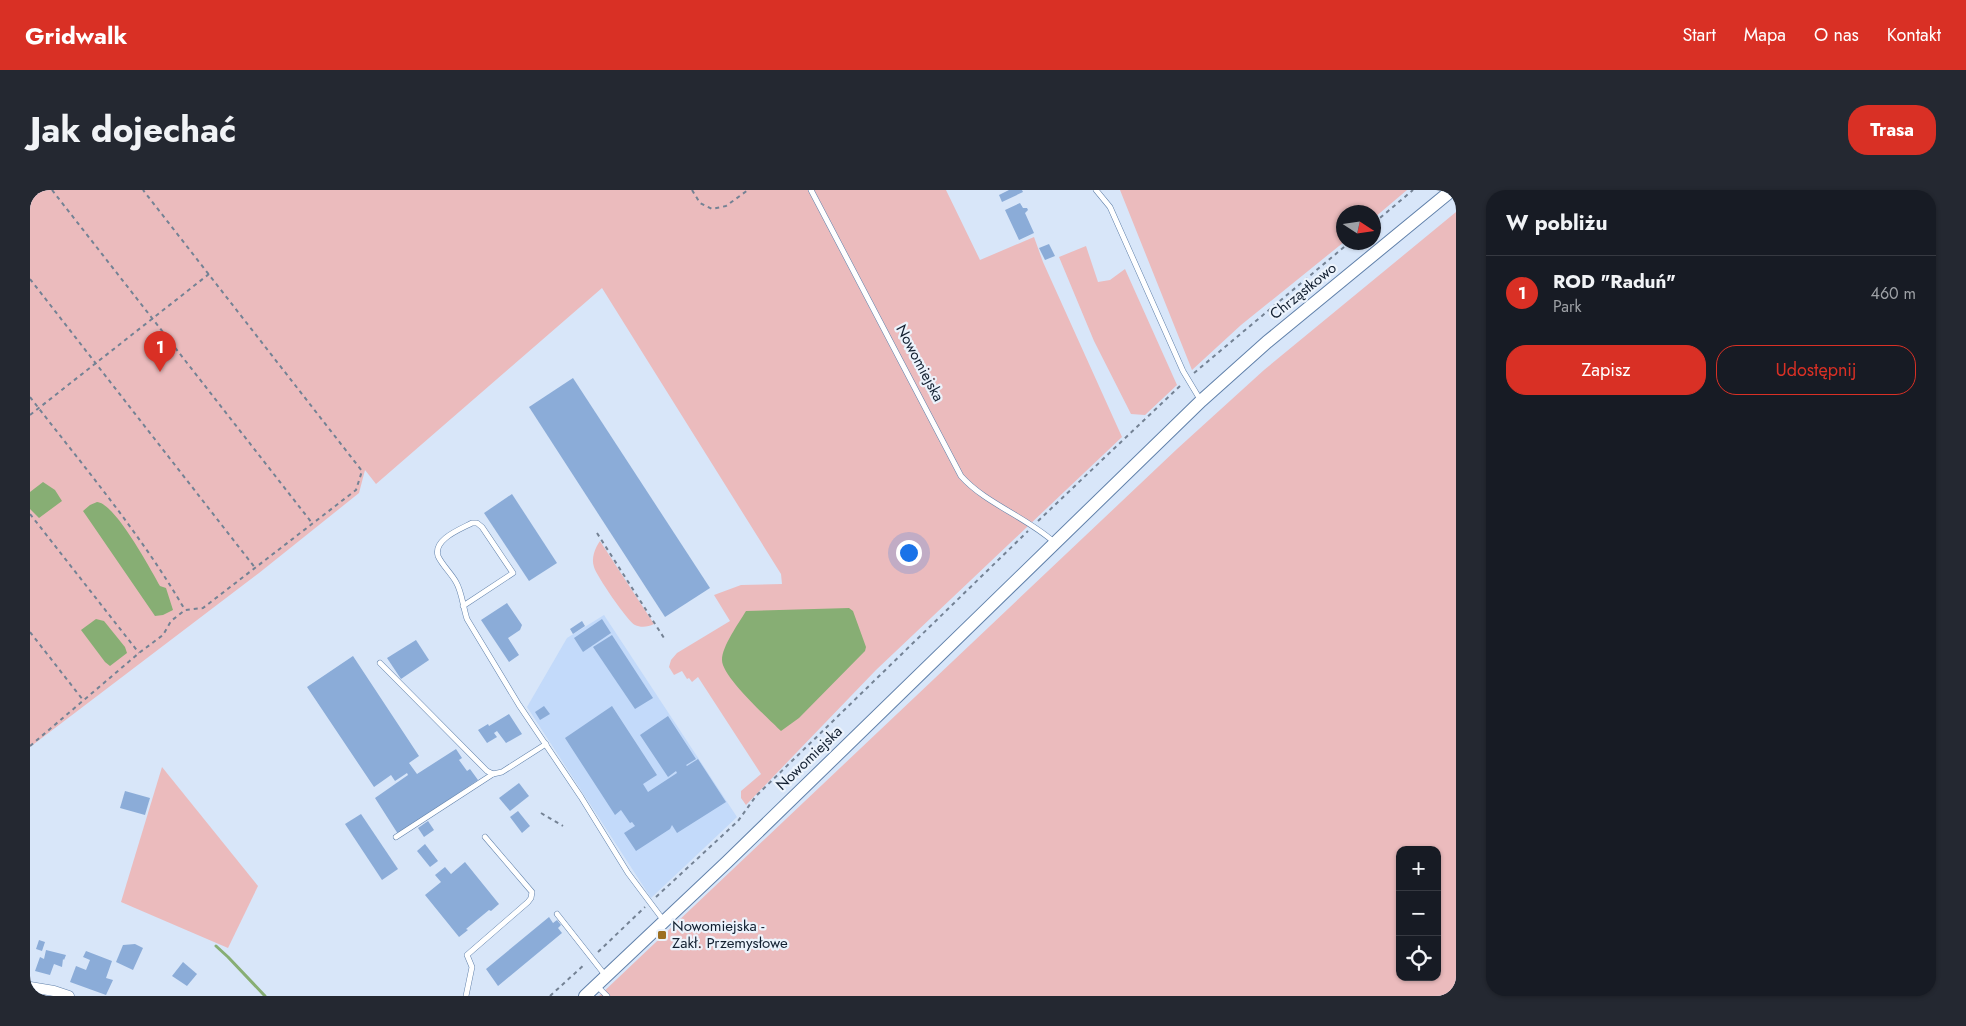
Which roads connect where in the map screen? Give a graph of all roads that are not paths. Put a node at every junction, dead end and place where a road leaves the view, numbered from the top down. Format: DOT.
graph roads {
  1 [pos="811,190"];
  2 [pos="1096,190"];
  3 [pos="1452,190"];
  4 [pos="1201,401"];
  5 [pos="1054,542"];
  6 [pos="463,606"];
  7 [pos="380,663"];
  8 [pos="546,744"];
  9 [pos="493,774"];
  10 [pos="396,837"];
  11 [pos="485,837"];
  12 [pos="556,914"];
  13 [pos="665,921"];
  14 [pos="602,982"];
  15 [pos="30,987"];
  16 [pos="69,996"];
  17 [pos="466,996"];
  18 [pos="585,996"];
  19 [pos="606,996"];
  1 -- 5 [label="lane, Nowomiejska"];
  2 -- 4 [label="lane"];
  3 -- 4 [label="street, Chrząstkowo"];
  4 -- 5 [label="street, Nowomiejska"];
  5 -- 13 [label="street, Nowomiejska"];
  6 -- 6 [label="lane"];
  6 -- 8 [label="lane"];
  7 -- 9 [label="lane"];
  8 -- 9 [label="lane"];
  8 -- 13 [label="lane"];
  9 -- 10 [label="lane"];
  11 -- 17 [label="lane"];
  12 -- 14 [label="lane"];
  13 -- 14 [label="street, Nowomiejska"];
  14 -- 18 [label="street, Nowomiejska"];
  14 -- 19 [label="lane"];
  15 -- 16 [label="street"];
}
